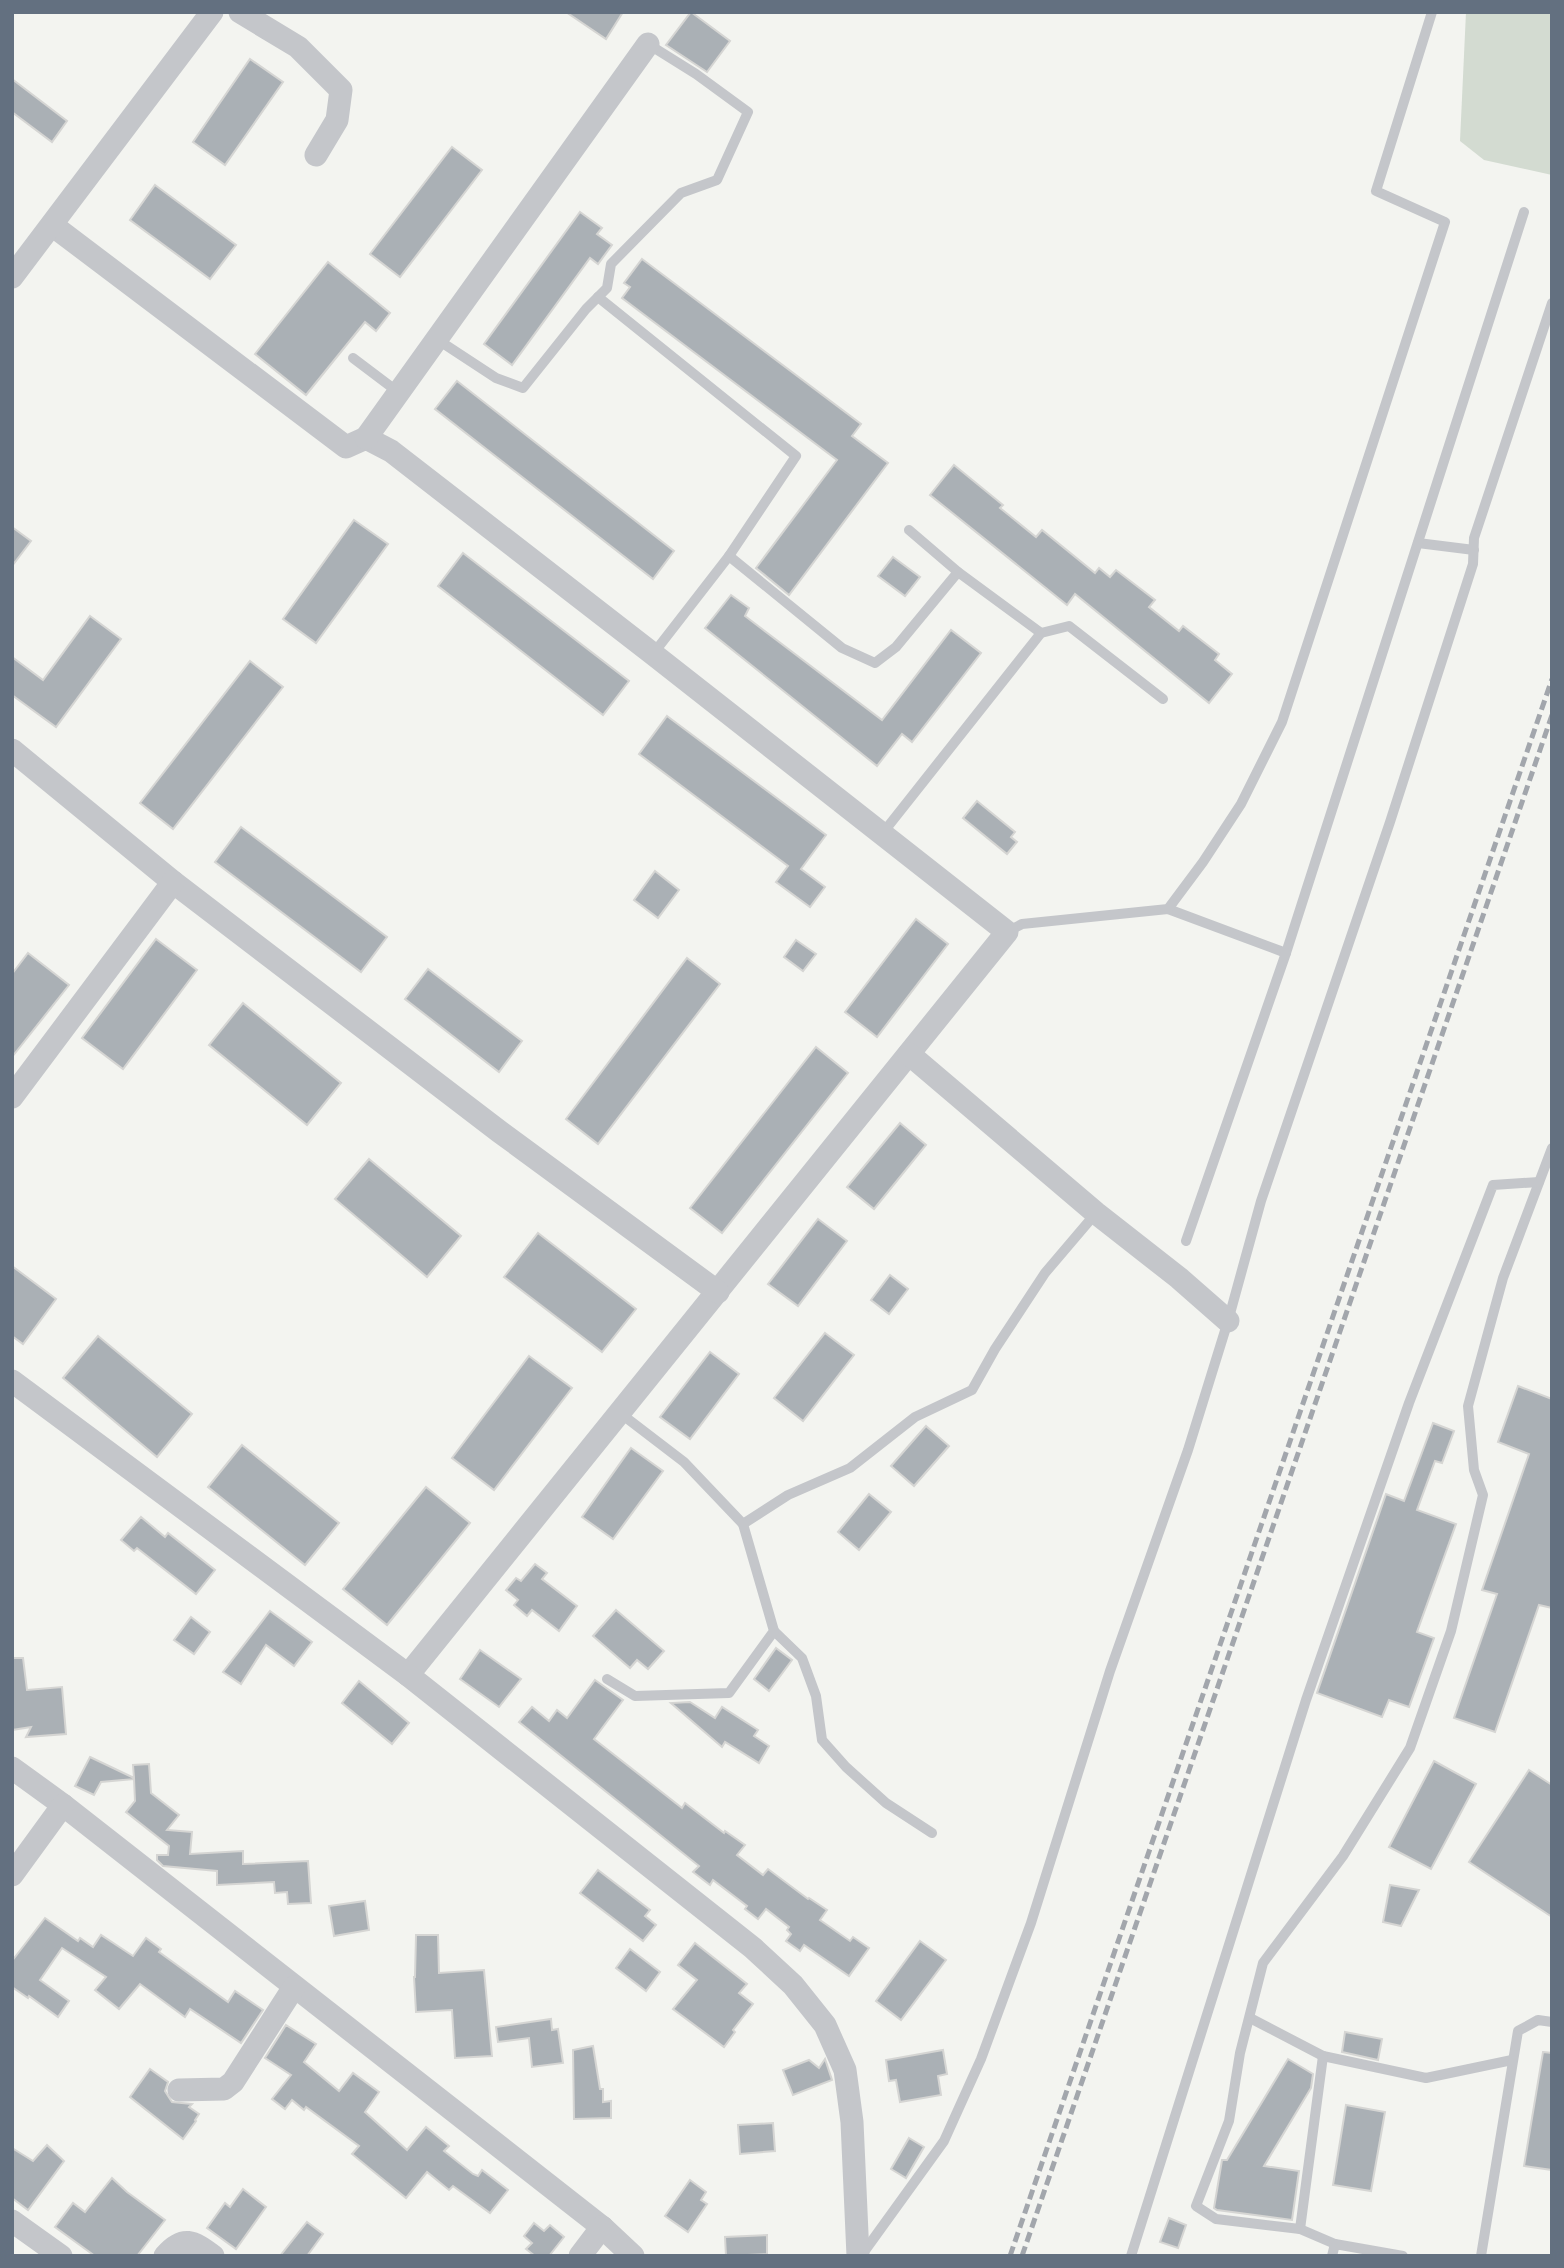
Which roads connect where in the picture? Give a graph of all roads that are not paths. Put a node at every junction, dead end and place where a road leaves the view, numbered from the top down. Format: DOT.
graph roads {
  1 [pos="212,12"];
  2 [pos="240,12"];
  3 [pos="1432,12"];
  4 [pos="648,44"];
  5 [pos="316,155"];
  6 [pos="1524,212"];
  7 [pos="52,225"];
  8 [pos="12,277"];
  9 [pos="598,297"];
  10 [pos="1552,303"];
  11 [pos="435,338"];
  12 [pos="353,358"];
  13 [pos="398,392"];
  14 [pos="366,438"];
  15 [pos="909,530"];
  16 [pos="1418,543"];
  17 [pos="1474,550"];
  18 [pos="729,556"];
  19 [pos="958,572"];
  20 [pos="1041,633"];
  21 [pos="653,654"];
  22 [pos="1163,699"];
  23 [pos="12,751"];
  24 [pos="881,834"];
  25 [pos="173,882"];
  26 [pos="1168,909"];
  27 [pos="1007,932"];
  28 [pos="1286,953"];
  29 [pos="909,1054"];
  30 [pos="12,1097"];
  31 [pos="1552,1148"];
  32 [pos="1539,1182"];
  33 [pos="1096,1213"];
  34 [pos="1186,1241"];
  35 [pos="718,1292"];
  36 [pos="1228,1321"];
  37 [pos="12,1381"];
  38 [pos="620,1413"];
  39 [pos="743,1524"];
  40 [pos="774,1631"];
  41 [pos="408,1675"];
  42 [pos="607,1679"];
  43 [pos="12,1768"];
  44 [pos="63,1805"];
  45 [pos="932,1833"];
  46 [pos="12,1875"];
  47 [pos="294,1987"];
  48 [pos="1250,2018"];
  49 [pos="1552,2022"];
  50 [pos="1323,2056"];
  51 [pos="1512,2060"];
  52 [pos="179,2090"];
  53 [pos="12,2221"];
  54 [pos="602,2227"];
  55 [pos="1300,2229"];
  56 [pos="1335,2244"];
  57 [pos="61,2256"];
  58 [pos="165,2256"];
  59 [pos="213,2256"];
  60 [pos="580,2256"];
  61 [pos="634,2256"];
  62 [pos="860,2256"];
  63 [pos="1131,2256"];
  64 [pos="1332,2256"];
  65 [pos="1403,2256"];
  66 [pos="1481,2256"];
  1 -- 7 [label="street"];
  2 -- 5 [label="street"];
  3 -- 26 [label="lane"];
  4 -- 9 [label="lane"];
  4 -- 11 [label="street"];
  6 -- 16 [label="lane"];
  7 -- 8 [label="street"];
  7 -- 14 [label="street"];
  9 -- 11 [label="lane"];
  9 -- 18 [label="lane"];
  10 -- 17 [label="lane"];
  11 -- 13 [label="street"];
  12 -- 13 [label="lane"];
  13 -- 14 [label="street"];
  14 -- 21 [label="street"];
  15 -- 19 [label="lane"];
  16 -- 17 [label="lane"];
  16 -- 28 [label="lane"];
  17 -- 36 [label="lane"];
  18 -- 19 [label="lane"];
  18 -- 21 [label="lane"];
  19 -- 20 [label="lane"];
  20 -- 22 [label="lane"];
  20 -- 24 [label="lane"];
  21 -- 24 [label="street"];
  23 -- 25 [label="street"];
  24 -- 27 [label="street"];
  25 -- 30 [label="street"];
  25 -- 35 [label="street"];
  26 -- 27 [label="lane"];
  26 -- 28 [label="lane"];
  27 -- 29 [label="street"];
  28 -- 34 [label="lane"];
  29 -- 33 [label="street"];
  29 -- 35 [label="street"];
  31 -- 32 [label="lane"];
  32 -- 48 [label="lane"];
  32 -- 63 [label="lane"];
  33 -- 36 [label="street"];
  33 -- 39 [label="lane"];
  35 -- 38 [label="street"];
  36 -- 62 [label="lane"];
  37 -- 41 [label="street"];
  38 -- 39 [label="lane"];
  38 -- 41 [label="street"];
  39 -- 40 [label="lane"];
  40 -- 42 [label="lane"];
  40 -- 45 [label="lane"];
  41 -- 62 [label="street"];
  43 -- 44 [label="street"];
  44 -- 46 [label="street"];
  44 -- 47 [label="street"];
  47 -- 52 [label="street"];
  47 -- 54 [label="street"];
  48 -- 50 [label="lane"];
  48 -- 55 [label="lane"];
  49 -- 51 [label="lane"];
  50 -- 51 [label="lane"];
  50 -- 55 [label="lane"];
  51 -- 66 [label="lane"];
  53 -- 57 [label="street"];
  54 -- 60 [label="street"];
  54 -- 61 [label="street"];
  55 -- 56 [label="lane"];
  56 -- 64 [label="lane"];
  56 -- 65 [label="lane"];
  58 -- 59 [label="street"];
}
